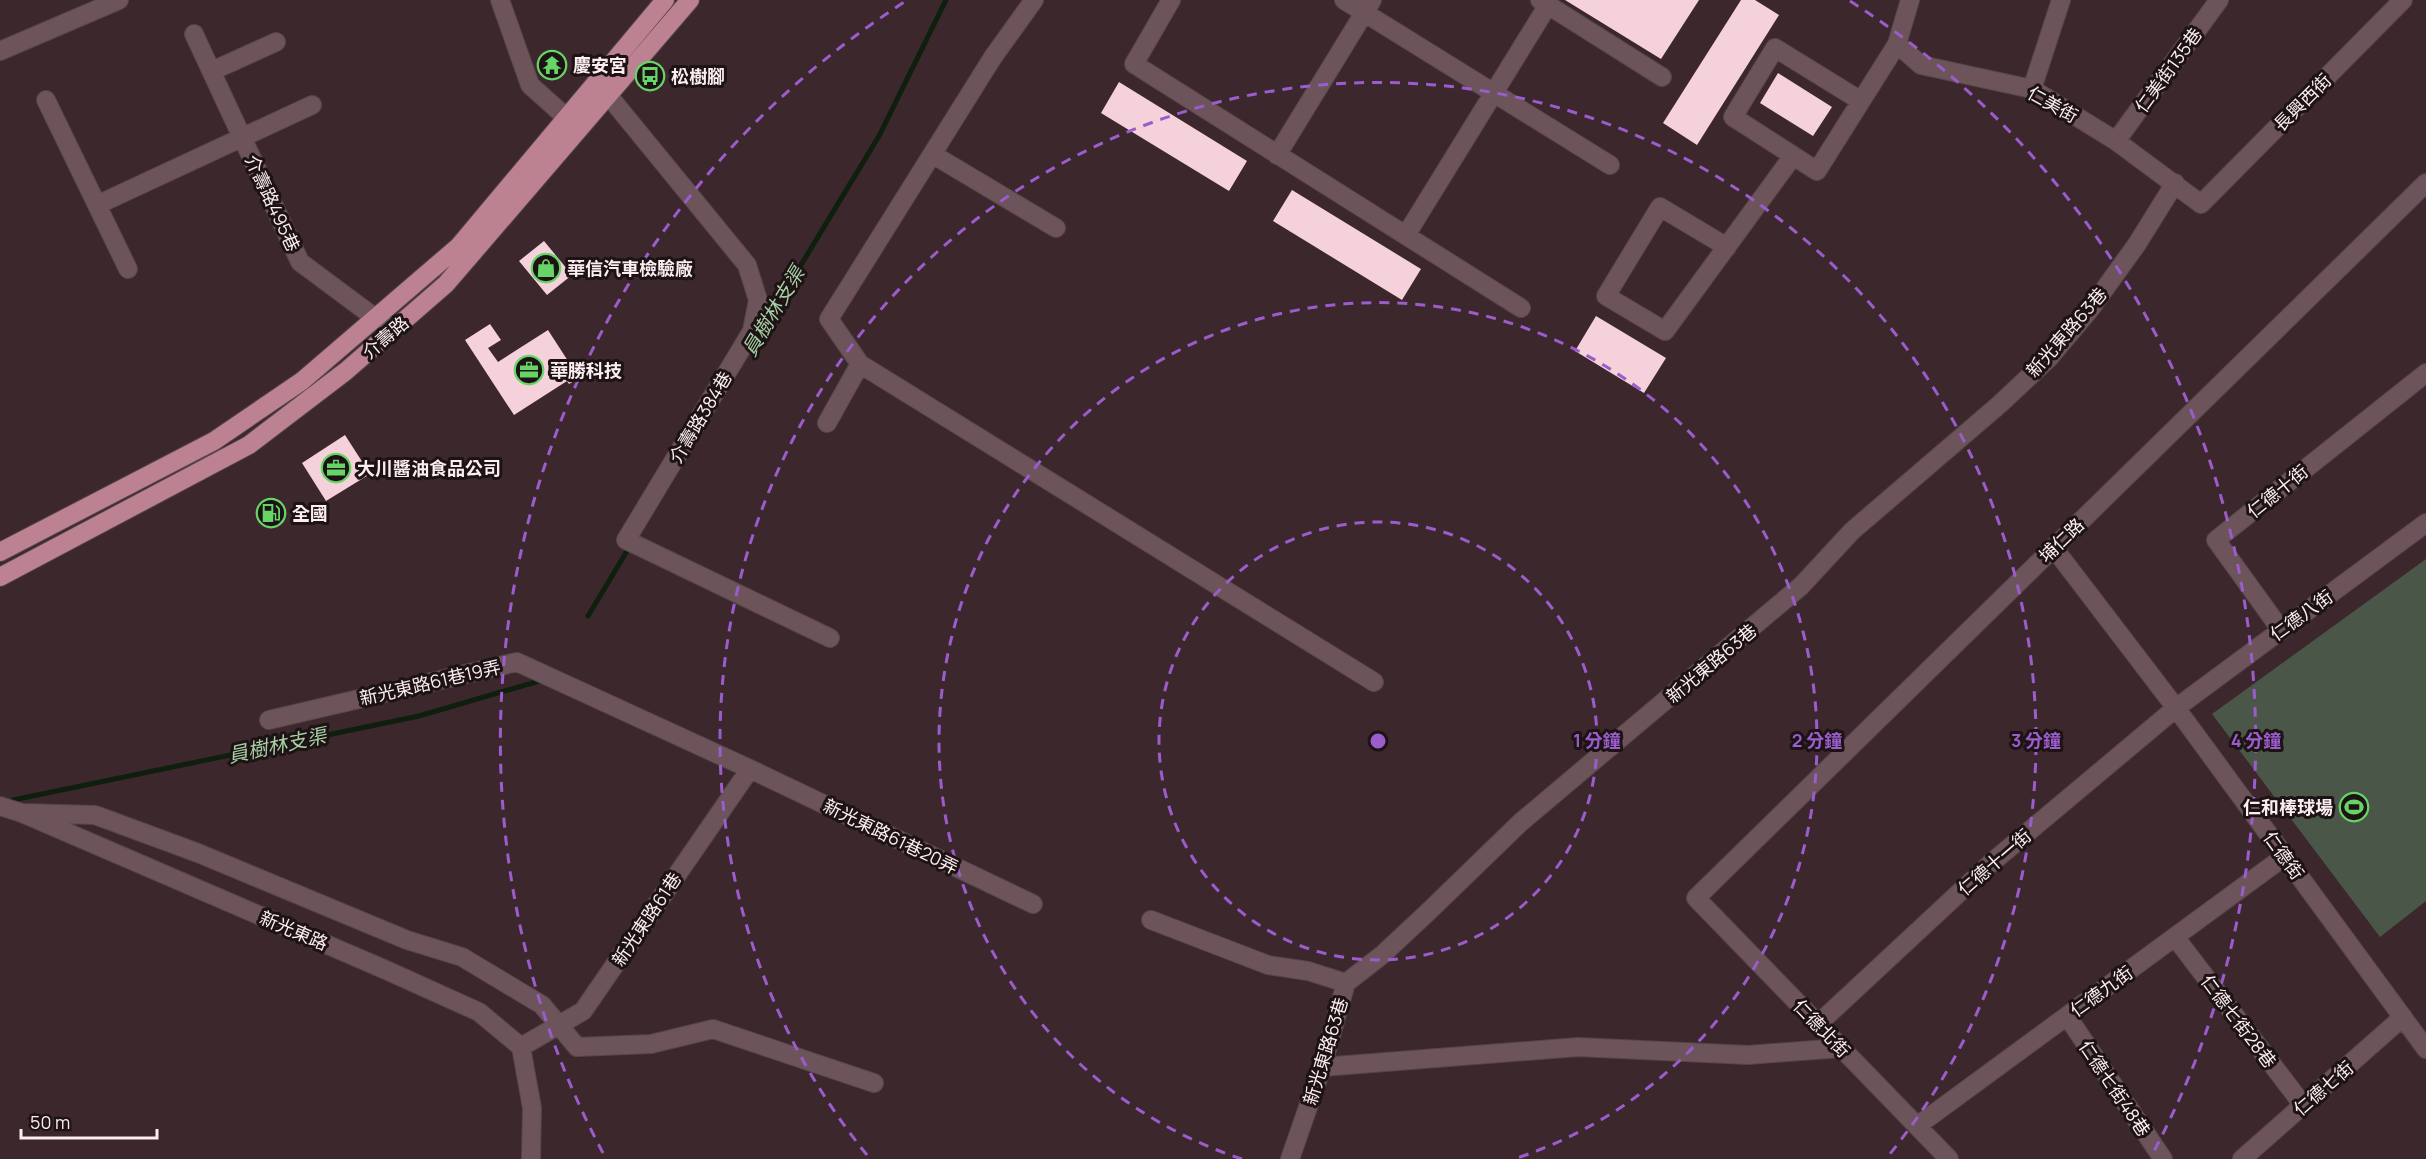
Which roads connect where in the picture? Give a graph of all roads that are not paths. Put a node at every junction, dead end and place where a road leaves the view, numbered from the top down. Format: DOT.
graph roads {
  1 [pos="119,0"];
  2 [pos="500,0"];
  3 [pos="665,0"];
  4 [pos="690,0"];
  5 [pos="1034,0"];
  6 [pos="1171,0"];
  7 [pos="1344,0"];
  8 [pos="1910,0"];
  9 [pos="2061,0"];
  10 [pos="2219,0"];
  11 [pos="2403,0"];
  12 [pos="1544,3"];
  13 [pos="1368,6"];
  14 [pos="194,34"];
  15 [pos="276,42"];
  16 [pos="1897,44"];
  17 [pos="0,51"];
  18 [pos="212,71"];
  19 [pos="1662,77"];
  20 [pos="602,89"];
  21 [pos="2032,89"];
  22 [pos="1495,93"];
  23 [pos="46,100"];
  24 [pos="1861,101"];
  25 [pos="312,105"];
  26 [pos="572,124"];
  27 [pos="243,139"];
  28 [pos="2116,141"];
  29 [pos="932,154"];
  30 [pos="1277,155"];
  31 [pos="1793,156"];
  32 [pos="1610,165"];
  33 [pos="2175,183"];
  34 [pos="2426,183"];
  35 [pos="2201,204"];
  36 [pos="97,205"];
  37 [pos="1056,228"];
  38 [pos="1406,235"];
  39 [pos="1726,247"];
  40 [pos="128,269"];
  41 [pos="1521,308"];
  42 [pos="376,317"];
  43 [pos="392,331"];
  44 [pos="860,364"];
  45 [pos="2426,373"];
  46 [pos="827,423"];
  47 [pos="2426,523"];
  48 [pos="2053,547"];
  49 [pos="0,552"];
  50 [pos="0,577"];
  51 [pos="2281,630"];
  52 [pos="830,638"];
  53 [pos="1374,682"];
  54 [pos="2176,708"];
  55 [pos="270,720"];
  56 [pos="750,769"];
  57 [pos="0,806"];
  58 [pos="22,813"];
  59 [pos="2285,856"];
  60 [pos="1696,898"];
  61 [pos="1033,904"];
  62 [pos="1151,920"];
  63 [pos="2175,937"];
  64 [pos="1346,983"];
  65 [pos="2067,1016"];
  66 [pos="2403,1017"];
  67 [pos="1818,1024"];
  68 [pos="561,1026"];
  69 [pos="521,1047"];
  70 [pos="1841,1048"];
  71 [pos="2426,1049"];
  72 [pos="1322,1067"];
  73 [pos="873,1083"];
  74 [pos="2303,1105"];
  75 [pos="1917,1126"];
  76 [pos="531,1159"];
  77 [pos="1290,1159"];
  78 [pos="1949,1159"];
  79 [pos="2163,1159"];
  80 [pos="2242,1159"];
  1 -- 17 [label="street"];
  2 -- 26 [label="street"];
  3 -- 20 [label="main road, 介壽路"];
  4 -- 20 [label="main road, 介壽路"];
  5 -- 29 [label="street"];
  6 -- 30 [label="street"];
  7 -- 13 [label="street"];
  8 -- 16 [label="street"];
  9 -- 21 [label="street"];
  10 -- 28 [label="street, 仁美街135巷"];
  11 -- 35 [label="street, 長興西街"];
  12 -- 19 [label="street"];
  12 -- 22 [label="street"];
  13 -- 22 [label="street"];
  13 -- 30 [label="street"];
  14 -- 18 [label="street, 介壽路495巷"];
  15 -- 18 [label="street"];
  16 -- 21 [label="street, 仁美街"];
  16 -- 24 [label="street"];
  18 -- 27 [label="street, 介壽路495巷"];
  20 -- 26 [label="main road, 介壽路"];
  20 -- 52 [label="street, 介壽路384巷"];
  21 -- 28 [label="street, 仁美街"];
  22 -- 32 [label="street"];
  22 -- 38 [label="street"];
  23 -- 36 [label="street"];
  24 -- 31 [label="street"];
  24 -- 31 [label="street"];
  25 -- 27 [label="street, 介壽路495巷"];
  26 -- 42 [label="main road, 介壽路"];
  26 -- 43 [label="main road, 介壽路"];
  27 -- 36 [label="street, 介壽路495巷"];
  27 -- 42 [label="street, 介壽路495巷"];
  28 -- 33 [label="street, 仁美街"];
  29 -- 37 [label="street"];
  29 -- 44 [label="street"];
  30 -- 38 [label="street"];
  31 -- 39 [label="street"];
  33 -- 35 [label="street, 仁美街"];
  33 -- 64 [label="street, 新光東路63巷"];
  34 -- 48 [label="street, 埔仁路"];
  36 -- 40 [label="street"];
  38 -- 41 [label="street"];
  42 -- 43 [label="street, 介壽路495巷"];
  42 -- 49 [label="main road, 介壽路"];
  43 -- 50 [label="main road, 介壽路"];
  44 -- 46 [label="street"];
  44 -- 53 [label="street"];
  45 -- 51 [label="street, 仁德十街"];
  47 -- 51 [label="street, 仁德八街"];
  48 -- 54 [label="street, 仁德街"];
  48 -- 60 [label="street, 埔仁路"];
  51 -- 54 [label="street, 仁德八街"];
  54 -- 59 [label="street, 仁德街"];
  54 -- 67 [label="street, 仁德十一街"];
  55 -- 56 [label="street, 新光東路61巷19弄"];
  56 -- 61 [label="street, 新光東路61巷20弄"];
  56 -- 68 [label="street, 新光東路61巷"];
  57 -- 58 [label="street, 新光東路"];
  58 -- 68 [label="street"];
  58 -- 69 [label="street, 新光東路"];
  59 -- 63 [label="street, 仁德九街"];
  59 -- 66 [label="street, 仁德街"];
  60 -- 67 [label="street, 仁德北街"];
  62 -- 64 [label="street"];
  63 -- 65 [label="street, 仁德九街"];
  63 -- 74 [label="street, 仁德七街28巷"];
  64 -- 72 [label="street, 新光東路63巷"];
  65 -- 75 [label="street, 仁德九街"];
  65 -- 79 [label="street, 仁德七街48巷"];
  66 -- 71 [label="street, 仁德街"];
  66 -- 74 [label="street, 仁德七街"];
  67 -- 70 [label="street, 仁德北街"];
  68 -- 69 [label="street, 新光東路61巷"];
  68 -- 73 [label="street"];
  69 -- 76 [label="street"];
  70 -- 72 [label="street"];
  70 -- 75 [label="street, 仁德北街"];
  72 -- 77 [label="street, 新光東路63巷"];
  74 -- 80 [label="street, 仁德七街"];
  75 -- 78 [label="street, 仁德北街"];
}
